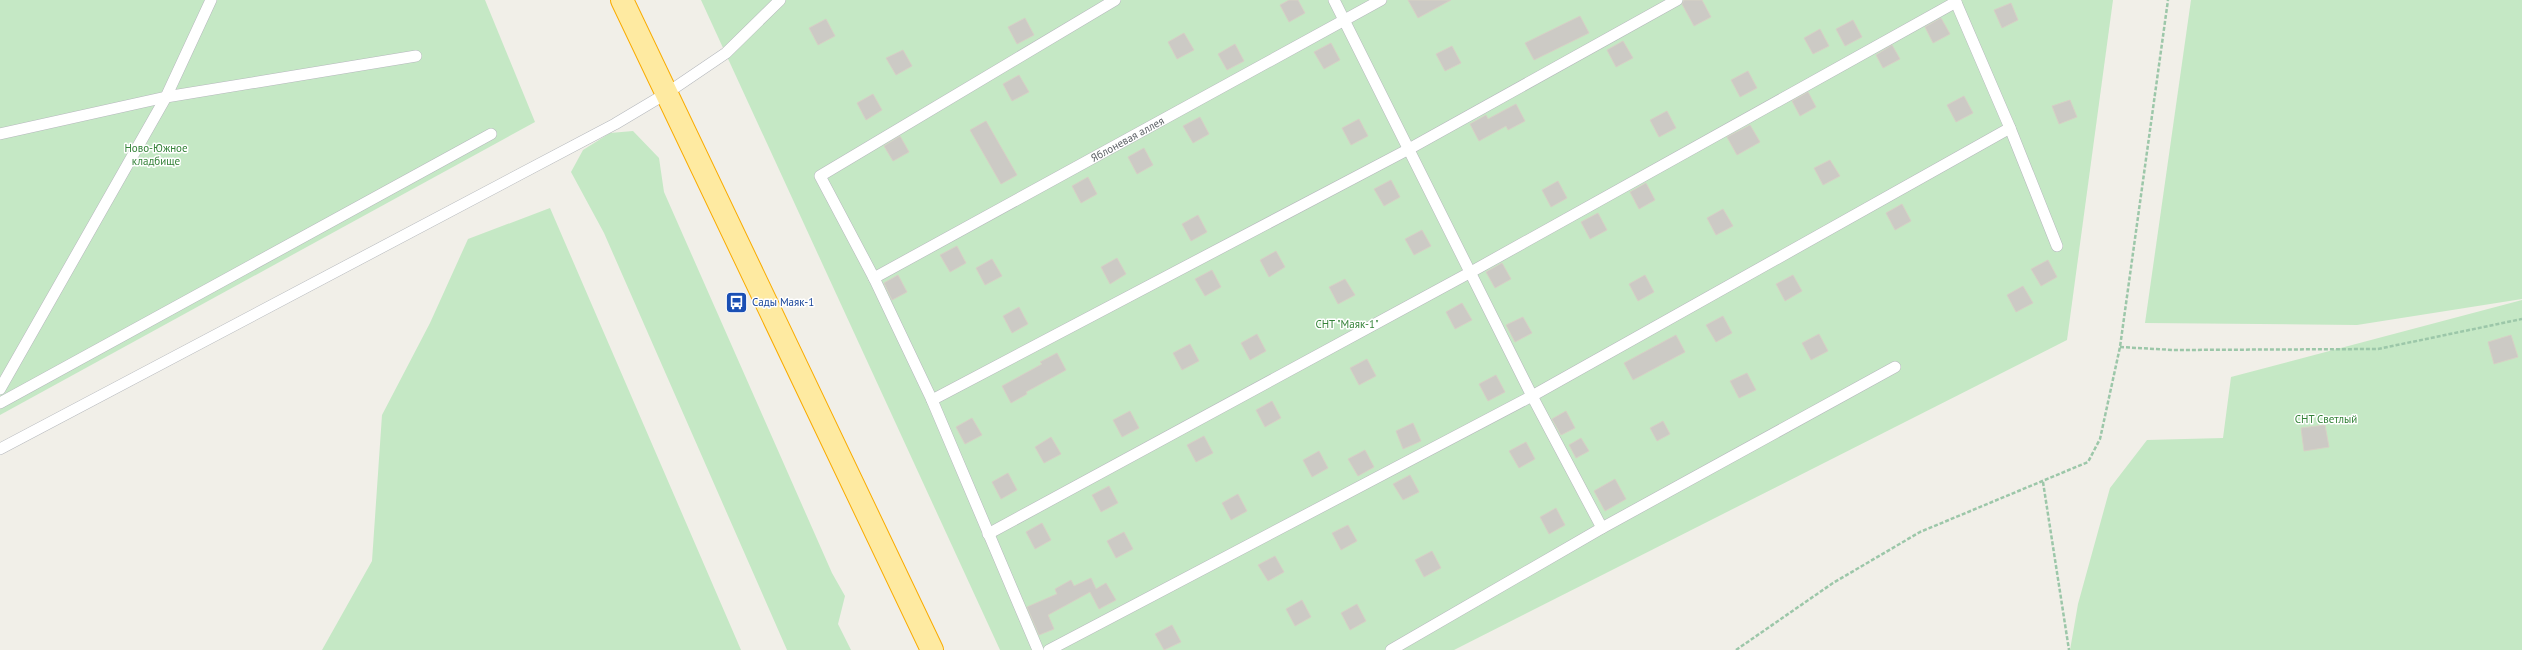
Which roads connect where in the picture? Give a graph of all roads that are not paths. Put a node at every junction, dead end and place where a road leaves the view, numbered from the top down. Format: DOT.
graph roads {
  1 [pos="211,0"];
  2 [pos="622,0"];
  3 [pos="780,0"];
  4 [pos="1115,0"];
  5 [pos="1334,0"];
  6 [pos="1381,0"];
  7 [pos="1678,0"];
  8 [pos="1955,1"];
  9 [pos="1344,22"];
  10 [pos="416,56"];
  11 [pos="667,93"];
  12 [pos="166,97"];
  13 [pos="2010,128"];
  14 [pos="0,134"];
  15 [pos="491,134"];
  16 [pos="1409,149"];
  17 [pos="2057,246"];
  18 [pos="1471,272"];
  19 [pos="874,278"];
  20 [pos="1895,367"];
  21 [pos="0,389"];
  22 [pos="1532,396"];
  23 [pos="932,400"];
  24 [pos="0,403"];
  25 [pos="0,448"];
  26 [pos="1602,528"];
  27 [pos="988,534"];
  28 [pos="932,650"];
  29 [pos="1038,650"];
  30 [pos="1049,650"];
  31 [pos="1391,650"];
  1 -- 12 [label="lane"];
  2 -- 11 [label="highway"];
  3 -- 11 [label="lane"];
  4 -- 19 [label="lane"];
  5 -- 9 [label="lane"];
  6 -- 9 [label="lane, Яблоневая аллея"];
  7 -- 16 [label="lane"];
  8 -- 13 [label="lane"];
  8 -- 18 [label="lane"];
  9 -- 16 [label="lane"];
  9 -- 19 [label="lane, Яблоневая аллея"];
  10 -- 12 [label="lane"];
  11 -- 25 [label="lane"];
  11 -- 28 [label="highway"];
  12 -- 14 [label="lane"];
  12 -- 21 [label="lane"];
  13 -- 17 [label="lane"];
  13 -- 22 [label="lane"];
  15 -- 24 [label="lane"];
  16 -- 18 [label="lane"];
  16 -- 23 [label="lane"];
  18 -- 22 [label="lane"];
  18 -- 27 [label="lane"];
  19 -- 23 [label="lane"];
  20 -- 26 [label="lane"];
  22 -- 26 [label="lane"];
  22 -- 30 [label="lane"];
  23 -- 27 [label="lane"];
  26 -- 31 [label="lane"];
  27 -- 29 [label="lane"];
}
